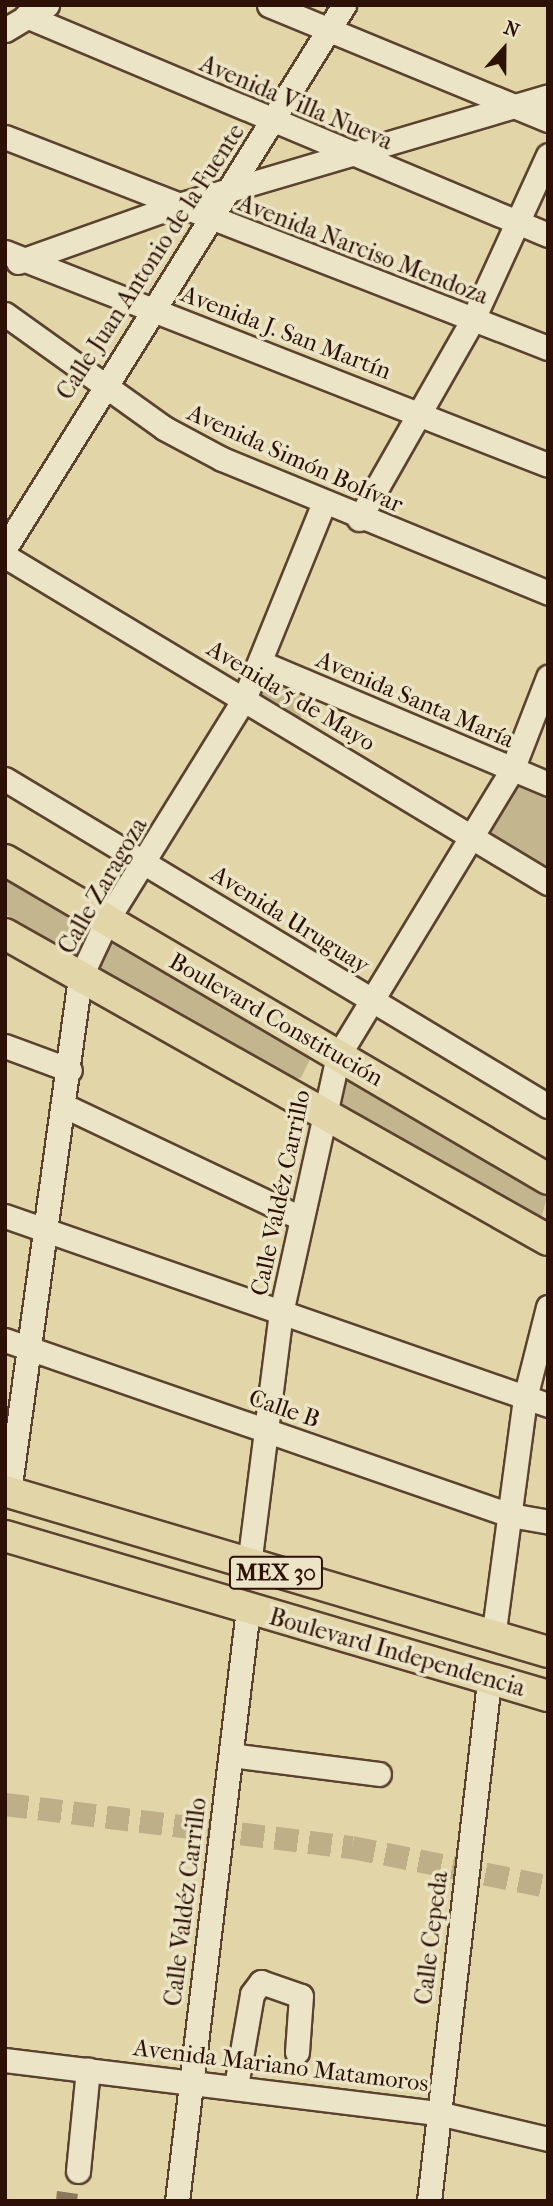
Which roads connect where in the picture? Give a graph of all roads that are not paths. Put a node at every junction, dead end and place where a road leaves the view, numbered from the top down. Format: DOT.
graph roads {
  1 [pos="47,5"];
  2 [pos="269,5"];
  3 [pos="344,5"];
  4 [pos="26,16"];
  5 [pos="5,30"];
  6 [pos="329,30"];
  7 [pos="548,96"];
  8 [pos="513,107"];
  9 [pos="548,120"];
  10 [pos="271,122"];
  11 [pos="5,137"];
  12 [pos="354,155"];
  13 [pos="548,155"];
  14 [pos="230,192"];
  15 [pos="175,206"];
  16 [pos="211,221"];
  17 [pos="520,223"];
  18 [pos="548,234"];
  19 [pos="11,259"];
  20 [pos="151,309"];
  21 [pos="5,314"];
  22 [pos="473,319"];
  23 [pos="548,348"];
  24 [pos="104,383"];
  25 [pos="420,414"];
  26 [pos="548,465"];
  27 [pos="323,505"];
  28 [pos="359,519"];
  29 [pos="5,548"];
  30 [pos="5,556"];
  31 [pos="548,593"];
  32 [pos="262,663"];
  33 [pos="548,677"];
  34 [pos="245,697"];
  35 [pos="512,770"];
  36 [pos="5,779"];
  37 [pos="548,784"];
  38 [pos="471,838"];
  39 [pos="5,860"];
  40 [pos="145,862"];
  41 [pos="548,883"];
  42 [pos="107,920"];
  43 [pos="5,934"];
  44 [pos="80,978"];
  45 [pos="369,999"];
  46 [pos="5,1046"];
  47 [pos="338,1056"];
  48 [pos="70,1070"];
  49 [pos="548,1106"];
  50 [pos="66,1107"];
  51 [pos="323,1117"];
  52 [pos="548,1179"];
  53 [pos="5,1216"];
  54 [pos="301,1218"];
  55 [pos="43,1230"];
  56 [pos="548,1240"];
  57 [pos="548,1307"];
  58 [pos="281,1313"];
  59 [pos="5,1340"];
  60 [pos="29,1349"];
  61 [pos="525,1398"];
  62 [pos="548,1405"];
  63 [pos="266,1431"];
  64 [pos="7,1498"];
  65 [pos="510,1515"];
  66 [pos="548,1522"];
  67 [pos="5,1536"];
  68 [pos="249,1565"];
  69 [pos="374,1603"];
  70 [pos="248,1609"];
  71 [pos="493,1638"];
  72 [pos="548,1652"];
  73 [pos="489,1682"];
  74 [pos="548,1696"];
  75 [pos="231,1755"];
  76 [pos="379,1774"];
  77 [pos="297,2052"];
  78 [pos="5,2060"];
  79 [pos="88,2069"];
  80 [pos="191,2080"];
  81 [pos="236,2086"];
  82 [pos="438,2113"];
  83 [pos="548,2139"];
  84 [pos="78,2171"];
  85 [pos="177,2201"];
  86 [pos="429,2201"];
  1 -- 4 [label="street"];
  2 -- 6 [label="street"];
  3 -- 6 [label="street, Calle Juan Antonio de la Fuente"];
  4 -- 5 [label="street"];
  4 -- 10 [label="street, Avenida Villa Nueva"];
  6 -- 8 [label="street"];
  6 -- 10 [label="street, Calle Juan Antonio de la Fuente"];
  7 -- 8 [label="street"];
  8 -- 9 [label="street"];
  8 -- 12 [label="street"];
  10 -- 12 [label="street, Avenida Villa Nueva"];
  10 -- 14 [label="street, Calle Juan Antonio de la Fuente"];
  11 -- 15 [label="street, Avenida Narciso Mendoza"];
  12 -- 14 [label="street"];
  12 -- 17 [label="street, Avenida Villa Nueva"];
  13 -- 17 [label="street"];
  14 -- 15 [label="street"];
  14 -- 16 [label="street, Calle Juan Antonio de la Fuente"];
  15 -- 16 [label="street, Avenida Narciso Mendoza"];
  15 -- 19 [label="street"];
  16 -- 20 [label="street, Calle Juan Antonio de la Fuente"];
  16 -- 22 [label="street, Avenida Narciso Mendoza"];
  17 -- 18 [label="street, Avenida Villa Nueva"];
  17 -- 22 [label="street"];
  19 -- 20 [label="street, Avenida J. San Martín"];
  20 -- 24 [label="street, Calle Juan Antonio de la Fuente"];
  20 -- 25 [label="street, Avenida J. San Martín"];
  21 -- 24 [label="street, Avenida Simón Bolívar"];
  22 -- 23 [label="street, Avenida Narciso Mendoza"];
  22 -- 25 [label="street"];
  24 -- 27 [label="street, Avenida Simón Bolívar"];
  24 -- 29 [label="street, Calle Juan Antonio de la Fuente"];
  25 -- 26 [label="street, Avenida J. San Martín"];
  25 -- 28 [label="street"];
  27 -- 28 [label="street, Avenida Simón Bolívar"];
  27 -- 32 [label="street, Calle Zaragoza"];
  28 -- 31 [label="street, Avenida Simón Bolívar"];
  30 -- 34 [label="street, Avenida 5 de Mayo"];
  32 -- 34 [label="street, Calle Zaragoza"];
  32 -- 35 [label="street, Avenida Santa María"];
  33 -- 35 [label="street, Calle Valdéz Carrillo"];
  34 -- 38 [label="street, Avenida 5 de Mayo"];
  34 -- 40 [label="street, Calle Zaragoza"];
  35 -- 37 [label="street, Avenida Santa María"];
  35 -- 38 [label="street, Calle Valdéz Carrillo"];
  36 -- 40 [label="street, Avenida Uruguay"];
  38 -- 41 [label="street, Avenida 5 de Mayo"];
  38 -- 45 [label="street, Calle Valdéz Carrillo"];
  39 -- 42 [label="main road, Boulevard Constitución"];
  40 -- 42 [label="street, Calle Zaragoza"];
  40 -- 45 [label="street, Avenida Uruguay"];
  42 -- 44 [label="street, Calle Zaragoza"];
  42 -- 47 [label="main road, Boulevard Constitución"];
  43 -- 44 [label="main road"];
  44 -- 48 [label="street, Calle Zaragoza"];
  44 -- 51 [label="main road"];
  45 -- 47 [label="street, Calle Valdéz Carrillo"];
  45 -- 49 [label="street, Avenida Uruguay"];
  46 -- 48 [label="street"];
  47 -- 51 [label="street, Calle Valdéz Carrillo"];
  47 -- 52 [label="main road, Boulevard Constitución"];
  48 -- 50 [label="street, Calle Zaragoza"];
  50 -- 54 [label="street"];
  50 -- 55 [label="street, Calle Zaragoza"];
  51 -- 54 [label="street, Calle Valdéz Carrillo"];
  51 -- 56 [label="main road"];
  53 -- 55 [label="street"];
  54 -- 58 [label="street, Calle Valdéz Carrillo"];
  55 -- 58 [label="street"];
  55 -- 60 [label="street, Calle Zaragoza"];
  57 -- 61 [label="street"];
  58 -- 61 [label="street"];
  58 -- 63 [label="street, Calle Valdéz Carrillo"];
  59 -- 60 [label="street, Calle B"];
  60 -- 63 [label="street, Calle B"];
  60 -- 64 [label="street, Calle Zaragoza"];
  61 -- 62 [label="street"];
  61 -- 65 [label="street"];
  63 -- 65 [label="street, Calle B"];
  63 -- 68 [label="street, Calle Valdéz Carrillo"];
  64 -- 68 [label="main road, Boulevard Independencia / MEX 30"];
  65 -- 66 [label="street, Calle B"];
  65 -- 71 [label="street"];
  67 -- 70 [label="main road, Boulevard Independencia / MEX 30"];
  68 -- 69 [label="main road, Boulevard Independencia / MEX 30"];
  69 -- 70 [label="main road"];
  69 -- 71 [label="main road, Boulevard Independencia / MEX 30"];
  70 -- 73 [label="main road, Boulevard Independencia / MEX 30"];
  70 -- 75 [label="street, Calle Valdéz Carrillo"];
  71 -- 72 [label="main road, Boulevard Independencia / MEX 30"];
  73 -- 74 [label="main road, Boulevard Independencia / MEX 30"];
  73 -- 82 [label="street, Calle Cepeda"];
  75 -- 76 [label="street"];
  75 -- 80 [label="street, Calle Valdéz Carrillo"];
  77 -- 81 [label="street"];
  78 -- 79 [label="street, Avenida Mariano Matamoros"];
  79 -- 80 [label="street, Avenida Mariano Matamoros"];
  79 -- 84 [label="street"];
  80 -- 81 [label="street, Avenida Mariano Matamoros"];
  80 -- 85 [label="street, Calle Valdéz Carrillo"];
  81 -- 82 [label="street, Avenida Mariano Matamoros"];
  82 -- 83 [label="street, Avenida Mariano Matamoros"];
  82 -- 86 [label="street, Calle Cepeda"];
}
